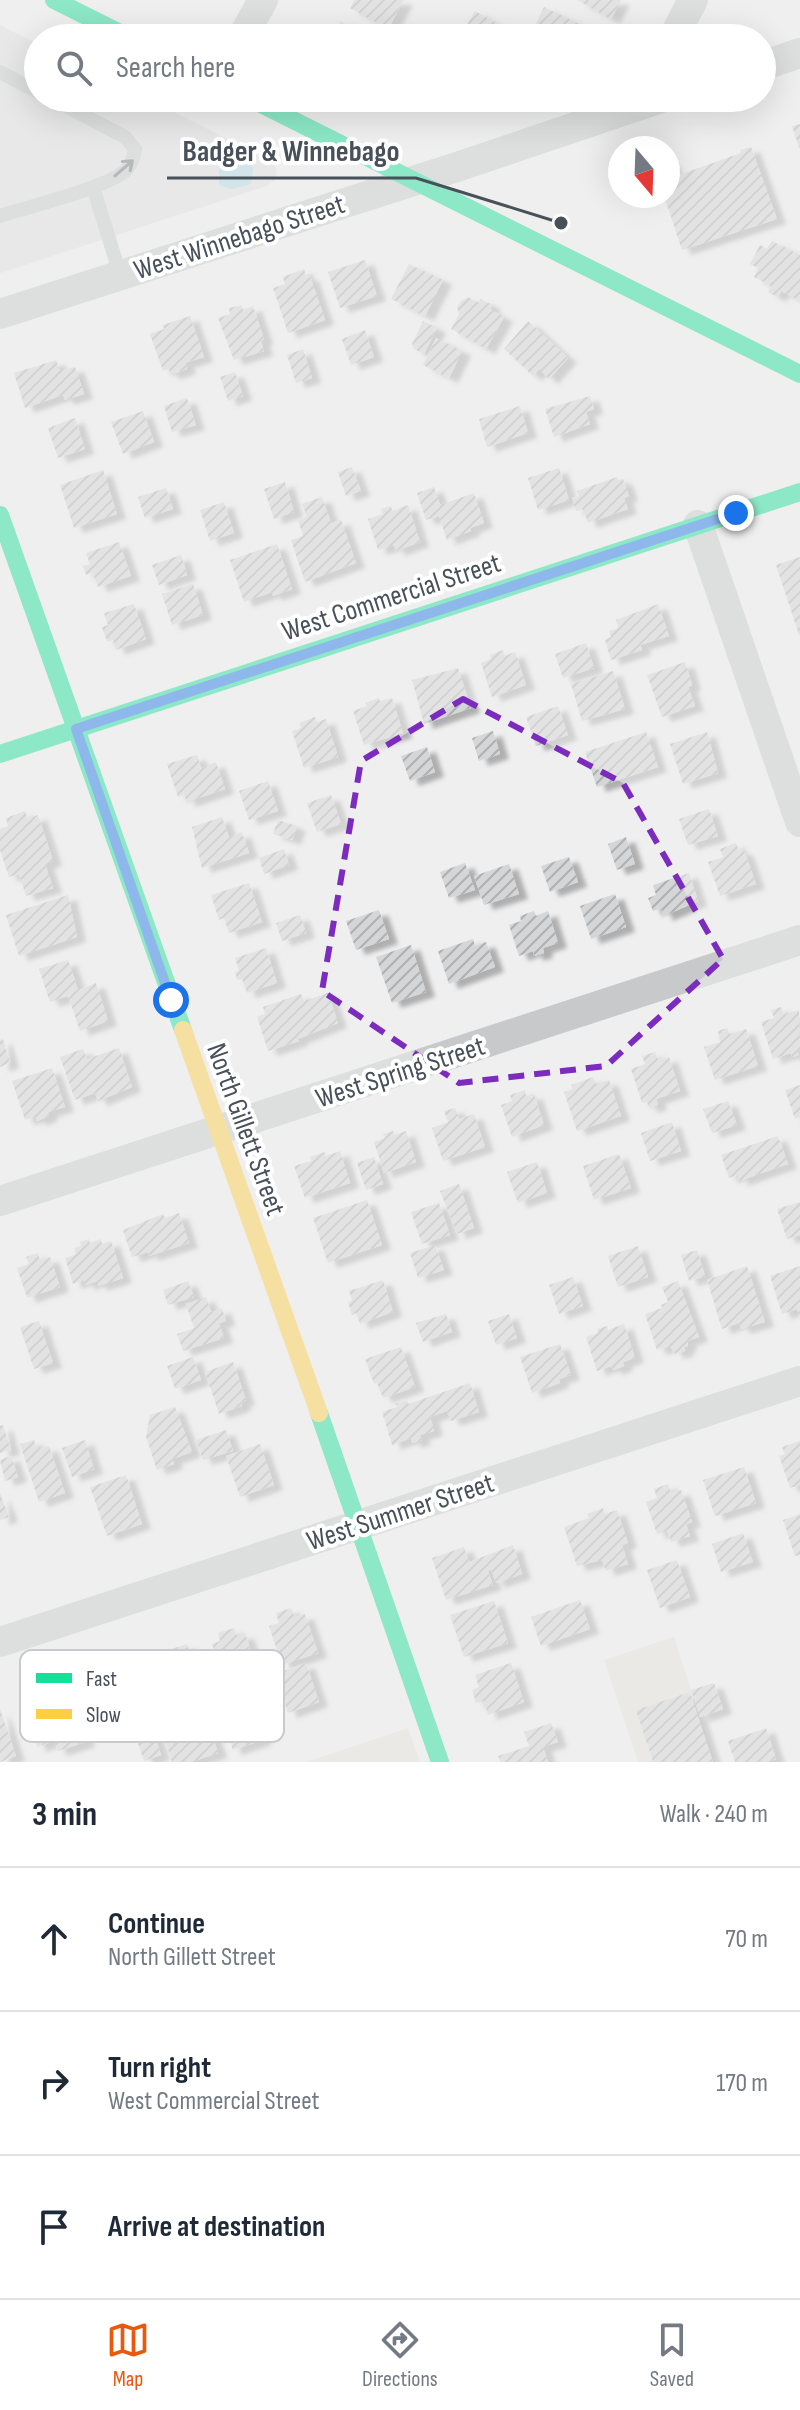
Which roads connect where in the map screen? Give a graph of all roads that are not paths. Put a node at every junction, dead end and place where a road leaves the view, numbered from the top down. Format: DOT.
graph roads {
  1 [pos="54,0"];
  2 [pos="263,0"];
  3 [pos="693,0"];
  4 [pos="102,24"];
  5 [pos="250,24"];
  6 [pos="680,24"];
  7 [pos="800,53"];
  8 [pos="776,61"];
  9 [pos="0,72"];
  10 [pos="24,85"];
  11 [pos="78,112"];
  12 [pos="276,112"];
  13 [pos="615,112"];
  14 [pos="411,181"];
  15 [pos="93,187"];
  16 [pos="0,216"];
  17 [pos="120,274"];
  18 [pos="0,314"];
  19 [pos="800,374"];
  20 [pos="800,492"];
  21 [pos="0,515"];
  22 [pos="698,525"];
  23 [pos="76,729"];
  24 [pos="0,754"];
  25 [pos="800,822"];
  26 [pos="800,940"];
  27 [pos="217,1131"];
  28 [pos="0,1201"];
  29 [pos="800,1381"];
  30 [pos="357,1525"];
  31 [pos="0,1642"];
  32 [pos="440,1762"];
  1 -- 4 [label="street"];
  2 -- 5 [label="street"];
  3 -- 6 [label="street"];
  7 -- 8 [label="street"];
  9 -- 10 [label="lane"];
  15 -- 11 [label="lane, one-way"];
  12 -- 14 [label="street"];
  13 -- 14 [label="street, West Winnebago Street"];
  14 -- 17 [label="street, West Winnebago Street"];
  14 -- 19 [label="street"];
  15 -- 16 [label="lane"];
  15 -- 17 [label="lane"];
  17 -- 18 [label="street, West Winnebago Street"];
  20 -- 22 [label="street, West Commercial Street"];
  21 -- 23 [label="street, North Gillett Street"];
  22 -- 23 [label="street, West Commercial Street"];
  22 -- 25 [label="street"];
  23 -- 24 [label="street, West Commercial Street"];
  23 -- 27 [label="street, North Gillett Street"];
  26 -- 27 [label="street, West Spring Street"];
  27 -- 28 [label="street, West Spring Street"];
  27 -- 30 [label="street, North Gillett Street"];
  29 -- 30 [label="street, West Summer Street"];
  30 -- 31 [label="street, West Summer Street"];
  30 -- 32 [label="street, North Gillett Street"];
}
